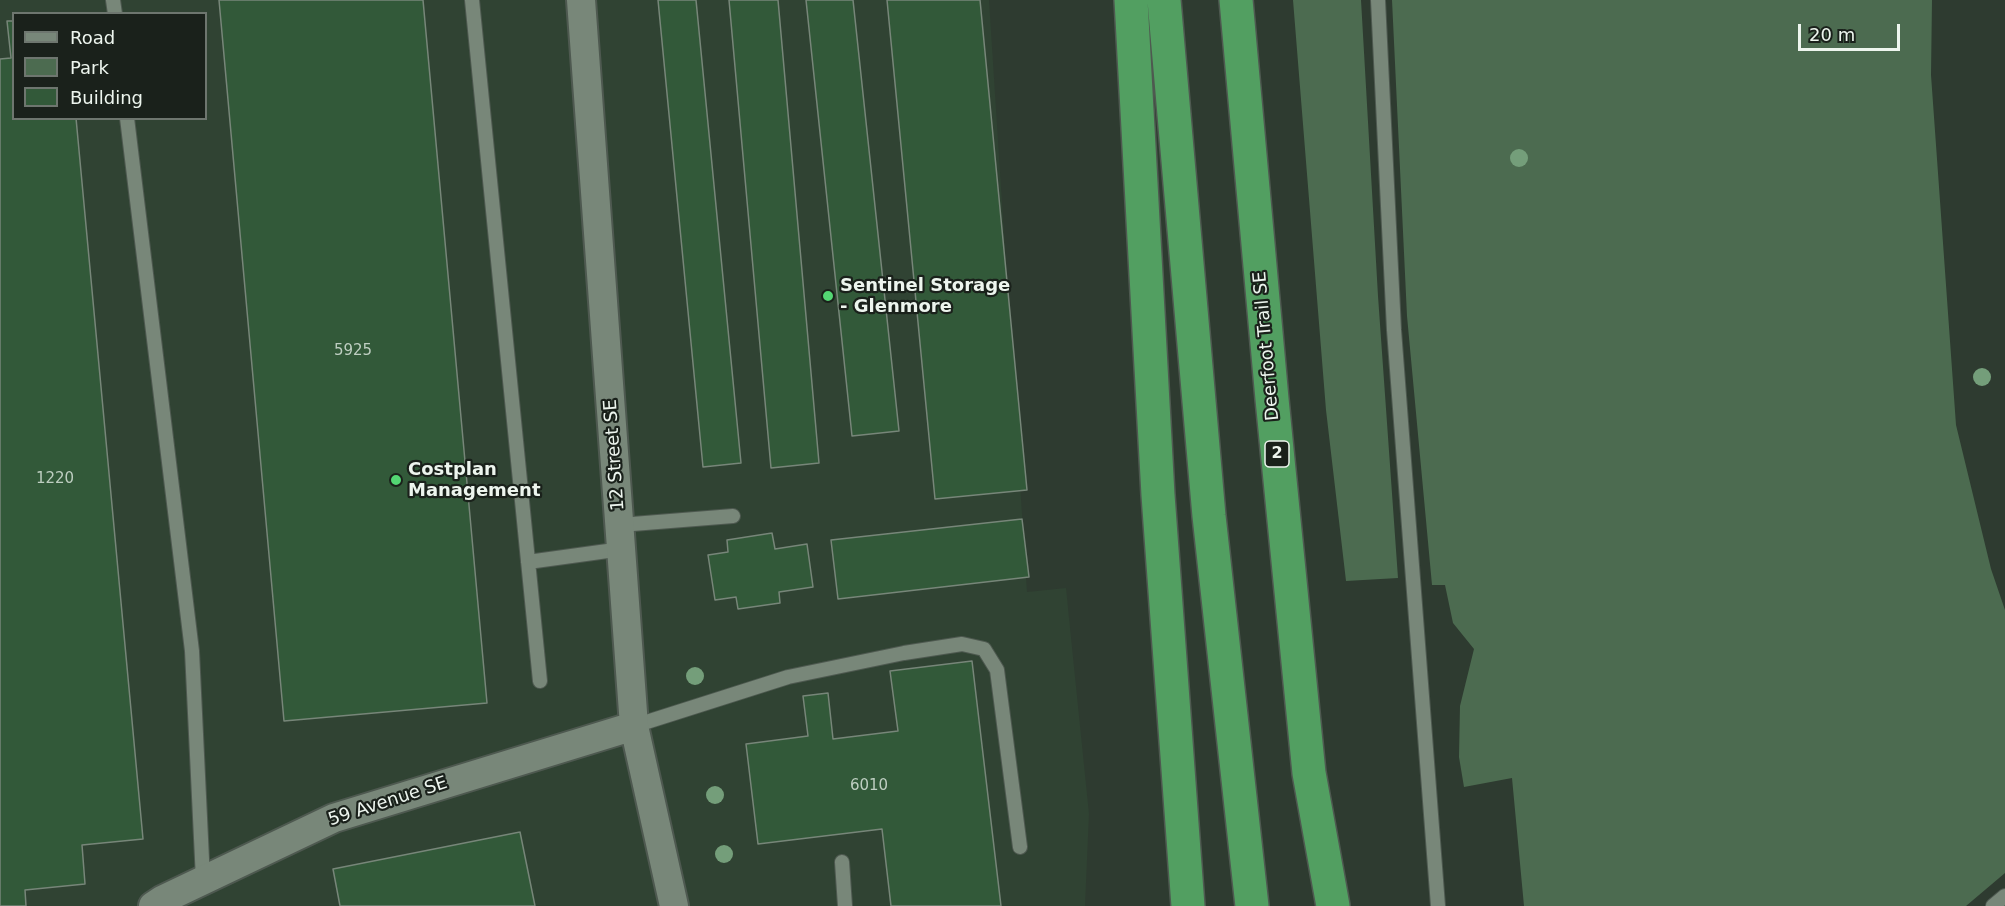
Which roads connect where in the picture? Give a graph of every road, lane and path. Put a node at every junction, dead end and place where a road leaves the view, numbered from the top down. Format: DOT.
graph roads {
  1 [pos="472,0"];
  2 [pos="581,0"];
  3 [pos="1131,0"];
  4 [pos="1164,0"];
  5 [pos="1236,0"];
  6 [pos="1378,0"];
  7 [pos="127,120"];
  8 [pos="733,516"];
  9 [pos="621,537"];
  10 [pos="528,562"];
  11 [pos="540,681"];
  12 [pos="634,726"];
  13 [pos="1020,847"];
  14 [pos="842,862"];
  15 [pos="203,880"];
  16 [pos="2005,896"];
  17 [pos="153,906"];
  18 [pos="674,906"];
  19 [pos="845,906"];
  20 [pos="1188,906"];
  21 [pos="1252,906"];
  22 [pos="1333,906"];
  23 [pos="1438,906"];
  24 [pos="1993,906"];
  1 -- 10 [label="lane"];
  2 -- 9 [label="street, 12 Street SE"];
  3 -- 20 [label="highway"];
  4 -- 21 [label="highway"];
  5 -- 22 [label="highway, Deerfoot Trail SE / 2"];
  6 -- 23 [label="lane"];
  7 -- 15 [label="lane"];
  8 -- 9 [label="lane"];
  9 -- 10 [label="lane"];
  9 -- 12 [label="street, 12 Street SE"];
  10 -- 11 [label="lane"];
  12 -- 13 [label="lane"];
  12 -- 15 [label="street, 59 Avenue SE"];
  12 -- 18 [label="street, 12 Street SE"];
  14 -- 19 [label="lane"];
  15 -- 17 [label="street, 59 Avenue SE"];
  16 -- 24 [label="lane"];
}
